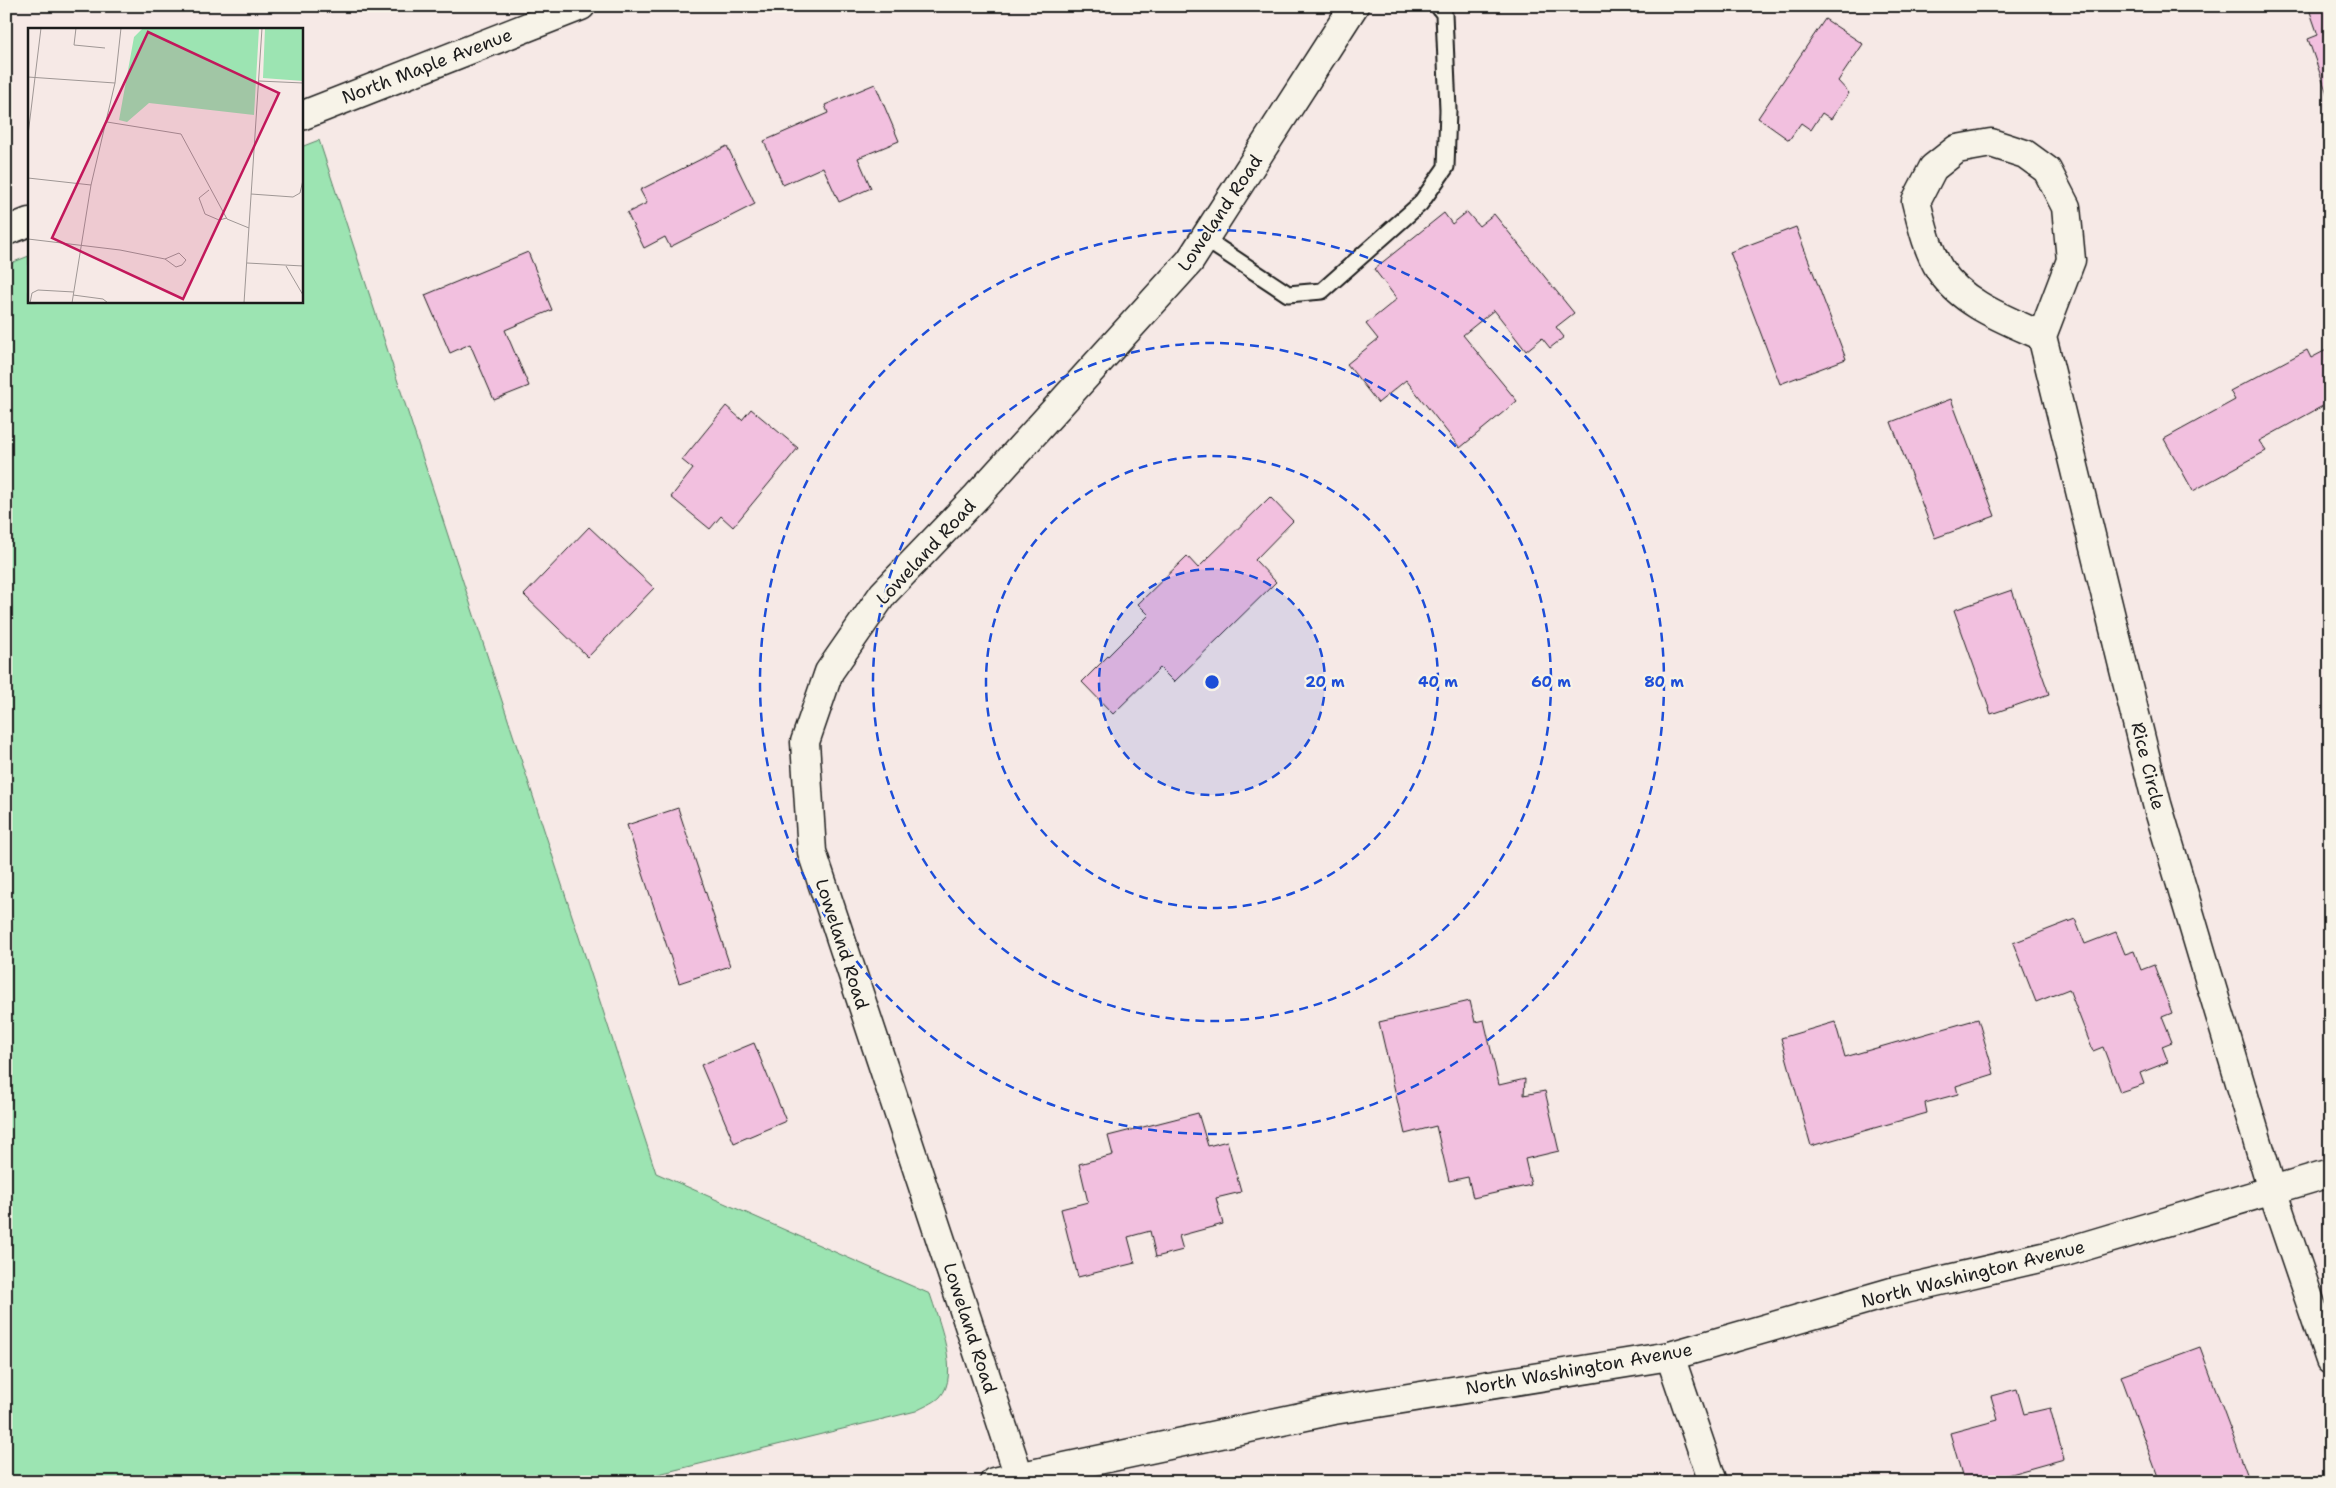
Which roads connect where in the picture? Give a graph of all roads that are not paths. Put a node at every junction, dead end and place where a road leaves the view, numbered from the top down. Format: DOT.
graph roads {
  1 [pos="581,6"];
  2 [pos="1354,6"];
  3 [pos="1438,6"];
  4 [pos="302,116"];
  5 [pos="28,222"];
  6 [pos="6,231"];
  7 [pos="1205,239"];
  8 [pos="2042,336"];
  9 [pos="2330,1173"];
  10 [pos="2272,1190"];
  11 [pos="1670,1356"];
  12 [pos="2330,1360"];
  13 [pos="1006,1479"];
  14 [pos="1713,1482"];
  1 -- 4 [label="street, North Maple Avenue"];
  2 -- 7 [label="street, Loweland Road"];
  3 -- 7 [label="lane"];
  5 -- 6 [label="street"];
  7 -- 13 [label="street, Loweland Road"];
  8 -- 8 [label="street"];
  8 -- 10 [label="street, Rice Circle"];
  9 -- 10 [label="street, North Washington Avenue"];
  10 -- 11 [label="street, North Washington Avenue"];
  10 -- 12 [label="street, Rice Circle"];
  11 -- 13 [label="street, North Washington Avenue"];
  11 -- 14 [label="street"];
}
